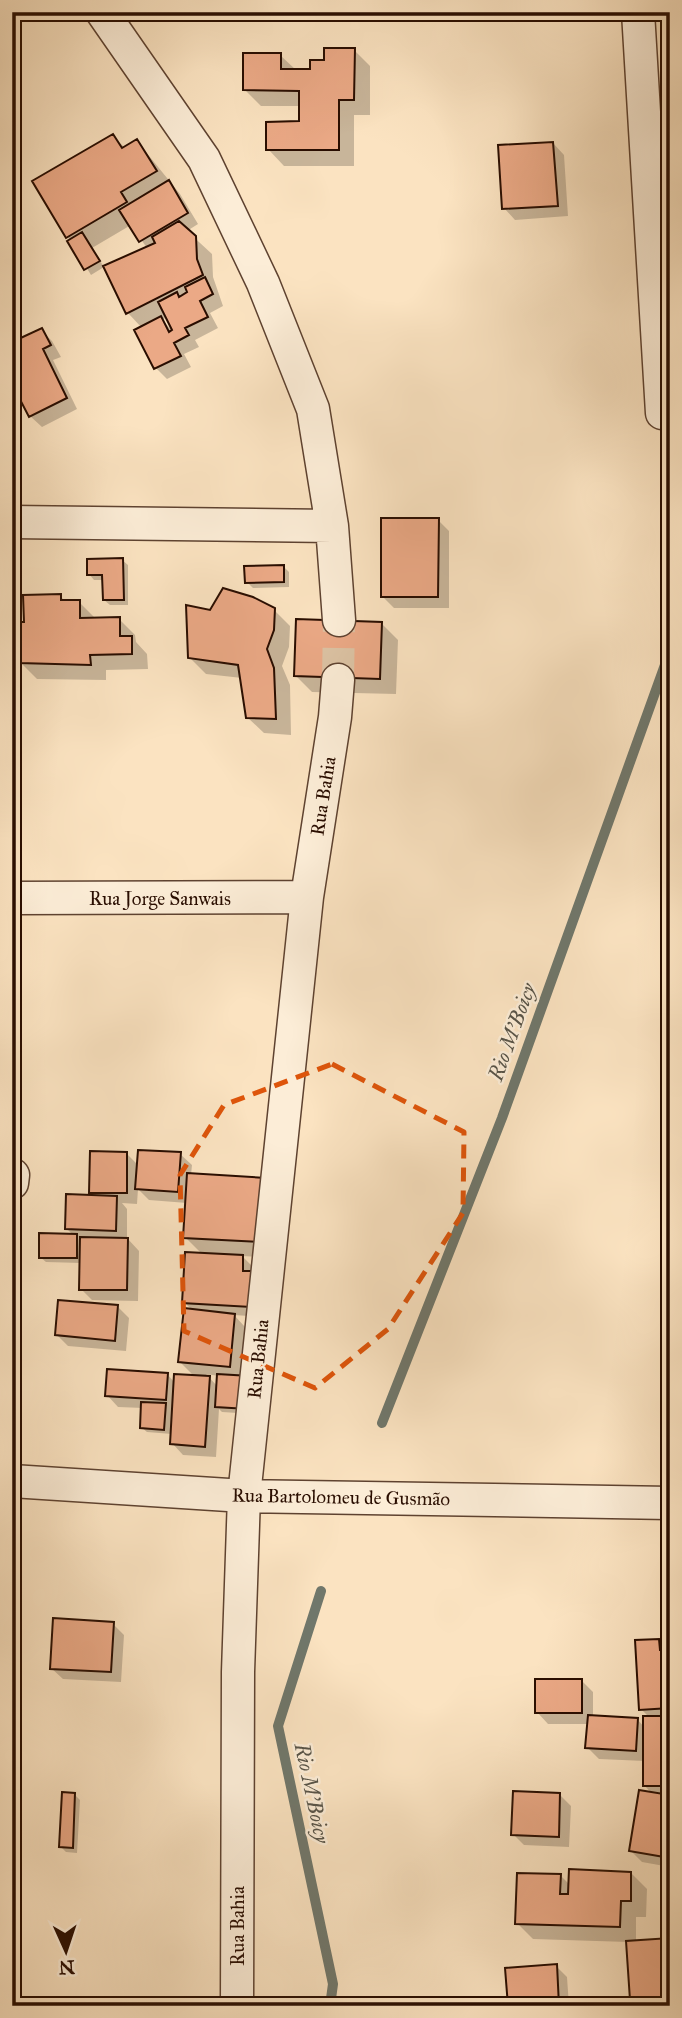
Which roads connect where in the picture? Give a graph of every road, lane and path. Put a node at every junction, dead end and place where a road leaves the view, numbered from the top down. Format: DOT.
graph roads {
  1 [pos="102,12"];
  2 [pos="638,12"];
  3 [pos="662,413"];
  4 [pos="12,522"];
  5 [pos="332,526"];
  6 [pos="339,620"];
  7 [pos="338,680"];
  8 [pos="307,897"];
  9 [pos="12,898"];
  10 [pos="13,1175"];
  11 [pos="12,1183"];
  12 [pos="12,1481"];
  13 [pos="244,1496"];
  14 [pos="670,1503"];
  15 [pos="237,2006"];
  1 -- 5 [label="street"];
  2 -- 3 [label="street"];
  4 -- 5 [label="street"];
  5 -- 6 [label="street"];
  7 -- 8 [label="street, Rua Bahia"];
  8 -- 9 [label="street, Rua Jorge Sanwais"];
  8 -- 13 [label="street, Rua Bahia"];
  10 -- 11 [label="street"];
  12 -- 13 [label="street, Rua Bartolomeu de Gusmão"];
  13 -- 14 [label="street, Rua Bartolomeu de Gusmão"];
  13 -- 15 [label="street, Rua Bahia"];
}
